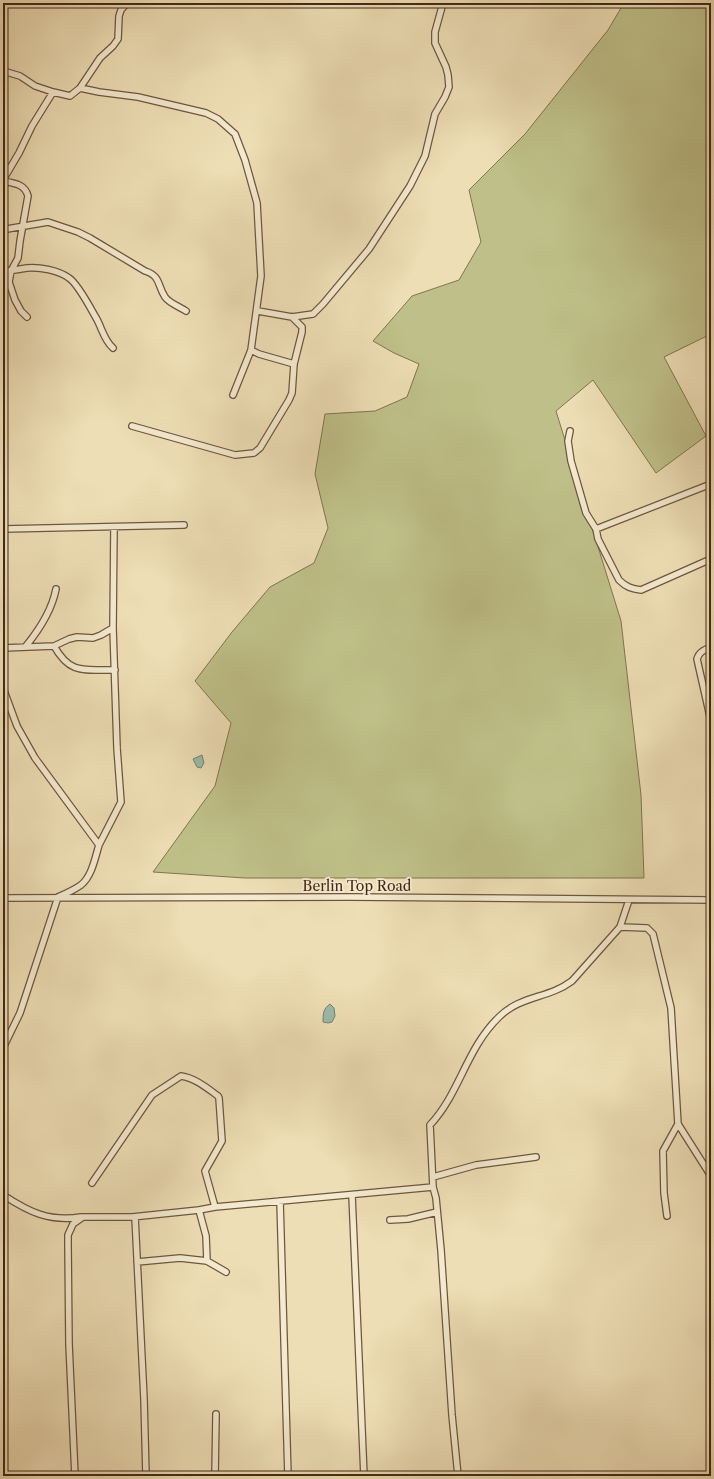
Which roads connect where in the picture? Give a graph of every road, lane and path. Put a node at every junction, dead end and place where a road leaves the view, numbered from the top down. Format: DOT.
graph roads {
  1 [pos="127,3"];
  2 [pos="443,3"];
  3 [pos="3,71"];
  4 [pos="80,88"];
  5 [pos="54,92"];
  6 [pos="3,166"];
  7 [pos="9,169"];
  8 [pos="3,181"];
  9 [pos="22,227"];
  10 [pos="3,229"];
  11 [pos="3,271"];
  12 [pos="11,271"];
  13 [pos="186,311"];
  14 [pos="258,311"];
  15 [pos="27,317"];
  16 [pos="292,317"];
  17 [pos="113,348"];
  18 [pos="251,350"];
  19 [pos="294,364"];
  20 [pos="233,395"];
  21 [pos="132,426"];
  22 [pos="570,431"];
  23 [pos="711,484"];
  24 [pos="184,525"];
  25 [pos="114,527"];
  26 [pos="596,529"];
  27 [pos="3,530"];
  28 [pos="711,559"];
  29 [pos="56,589"];
  30 [pos="113,628"];
  31 [pos="26,646"];
  32 [pos="54,646"];
  33 [pos="711,647"];
  34 [pos="3,648"];
  35 [pos="115,670"];
  36 [pos="3,688"];
  37 [pos="711,721"];
  38 [pos="99,845"];
  39 [pos="3,898"];
  40 [pos="58,898"];
  41 [pos="629,900"];
  42 [pos="711,900"];
  43 [pos="620,927"];
  44 [pos="3,1048"];
  45 [pos="678,1124"];
  46 [pos="536,1157"];
  47 [pos="711,1176"];
  48 [pos="433,1177"];
  49 [pos="92,1183"];
  50 [pos="433,1187"];
  51 [pos="3,1195"];
  52 [pos="352,1195"];
  53 [pos="280,1201"];
  54 [pos="215,1207"];
  55 [pos="199,1210"];
  56 [pos="437,1212"];
  57 [pos="667,1216"];
  58 [pos="82,1217"];
  59 [pos="135,1217"];
  60 [pos="390,1220"];
  61 [pos="207,1261"];
  62 [pos="137,1262"];
  63 [pos="226,1272"];
  64 [pos="216,1414"];
  65 [pos="75,1476"];
  66 [pos="146,1476"];
  67 [pos="215,1476"];
  68 [pos="288,1476"];
  69 [pos="364,1476"];
  70 [pos="458,1476"];
  1 -- 4 [label="street"];
  2 -- 16 [label="street"];
  3 -- 5 [label="street"];
  4 -- 5 [label="street"];
  4 -- 14 [label="street"];
  5 -- 7 [label="street"];
  6 -- 7 [label="street"];
  7 -- 8 [label="street"];
  8 -- 9 [label="street"];
  9 -- 10 [label="street"];
  9 -- 12 [label="street"];
  9 -- 13 [label="street"];
  11 -- 12 [label="street"];
  12 -- 15 [label="street"];
  12 -- 17 [label="street"];
  14 -- 16 [label="street"];
  14 -- 18 [label="street"];
  16 -- 19 [label="street"];
  18 -- 19 [label="street"];
  18 -- 20 [label="street"];
  19 -- 21 [label="street"];
  22 -- 26 [label="street"];
  23 -- 26 [label="street"];
  24 -- 25 [label="street"];
  25 -- 27 [label="street"];
  25 -- 30 [label="street"];
  26 -- 28 [label="street"];
  29 -- 31 [label="street"];
  30 -- 32 [label="street"];
  30 -- 35 [label="street"];
  31 -- 32 [label="street"];
  31 -- 34 [label="street"];
  32 -- 35 [label="street"];
  33 -- 37 [label="street"];
  35 -- 38 [label="street"];
  36 -- 38 [label="street"];
  38 -- 40 [label="street"];
  39 -- 40 [label="street, Berlin Top Road"];
  40 -- 41 [label="street, Berlin Top Road"];
  40 -- 44 [label="street"];
  41 -- 42 [label="street, Berlin Top Road"];
  41 -- 43 [label="street"];
  43 -- 45 [label="street"];
  43 -- 48 [label="street"];
  45 -- 47 [label="street"];
  45 -- 57 [label="street"];
  46 -- 48 [label="street"];
  48 -- 50 [label="street"];
  49 -- 54 [label="street"];
  50 -- 52 [label="street"];
  50 -- 56 [label="street"];
  51 -- 58 [label="street"];
  52 -- 53 [label="street"];
  52 -- 69 [label="street"];
  53 -- 54 [label="street"];
  53 -- 68 [label="street"];
  54 -- 55 [label="street"];
  55 -- 59 [label="street"];
  55 -- 61 [label="street"];
  56 -- 60 [label="street"];
  56 -- 70 [label="street"];
  58 -- 59 [label="street"];
  58 -- 65 [label="street"];
  59 -- 62 [label="street"];
  61 -- 62 [label="street"];
  61 -- 63 [label="street"];
  62 -- 66 [label="street"];
  64 -- 67 [label="street"];
}
